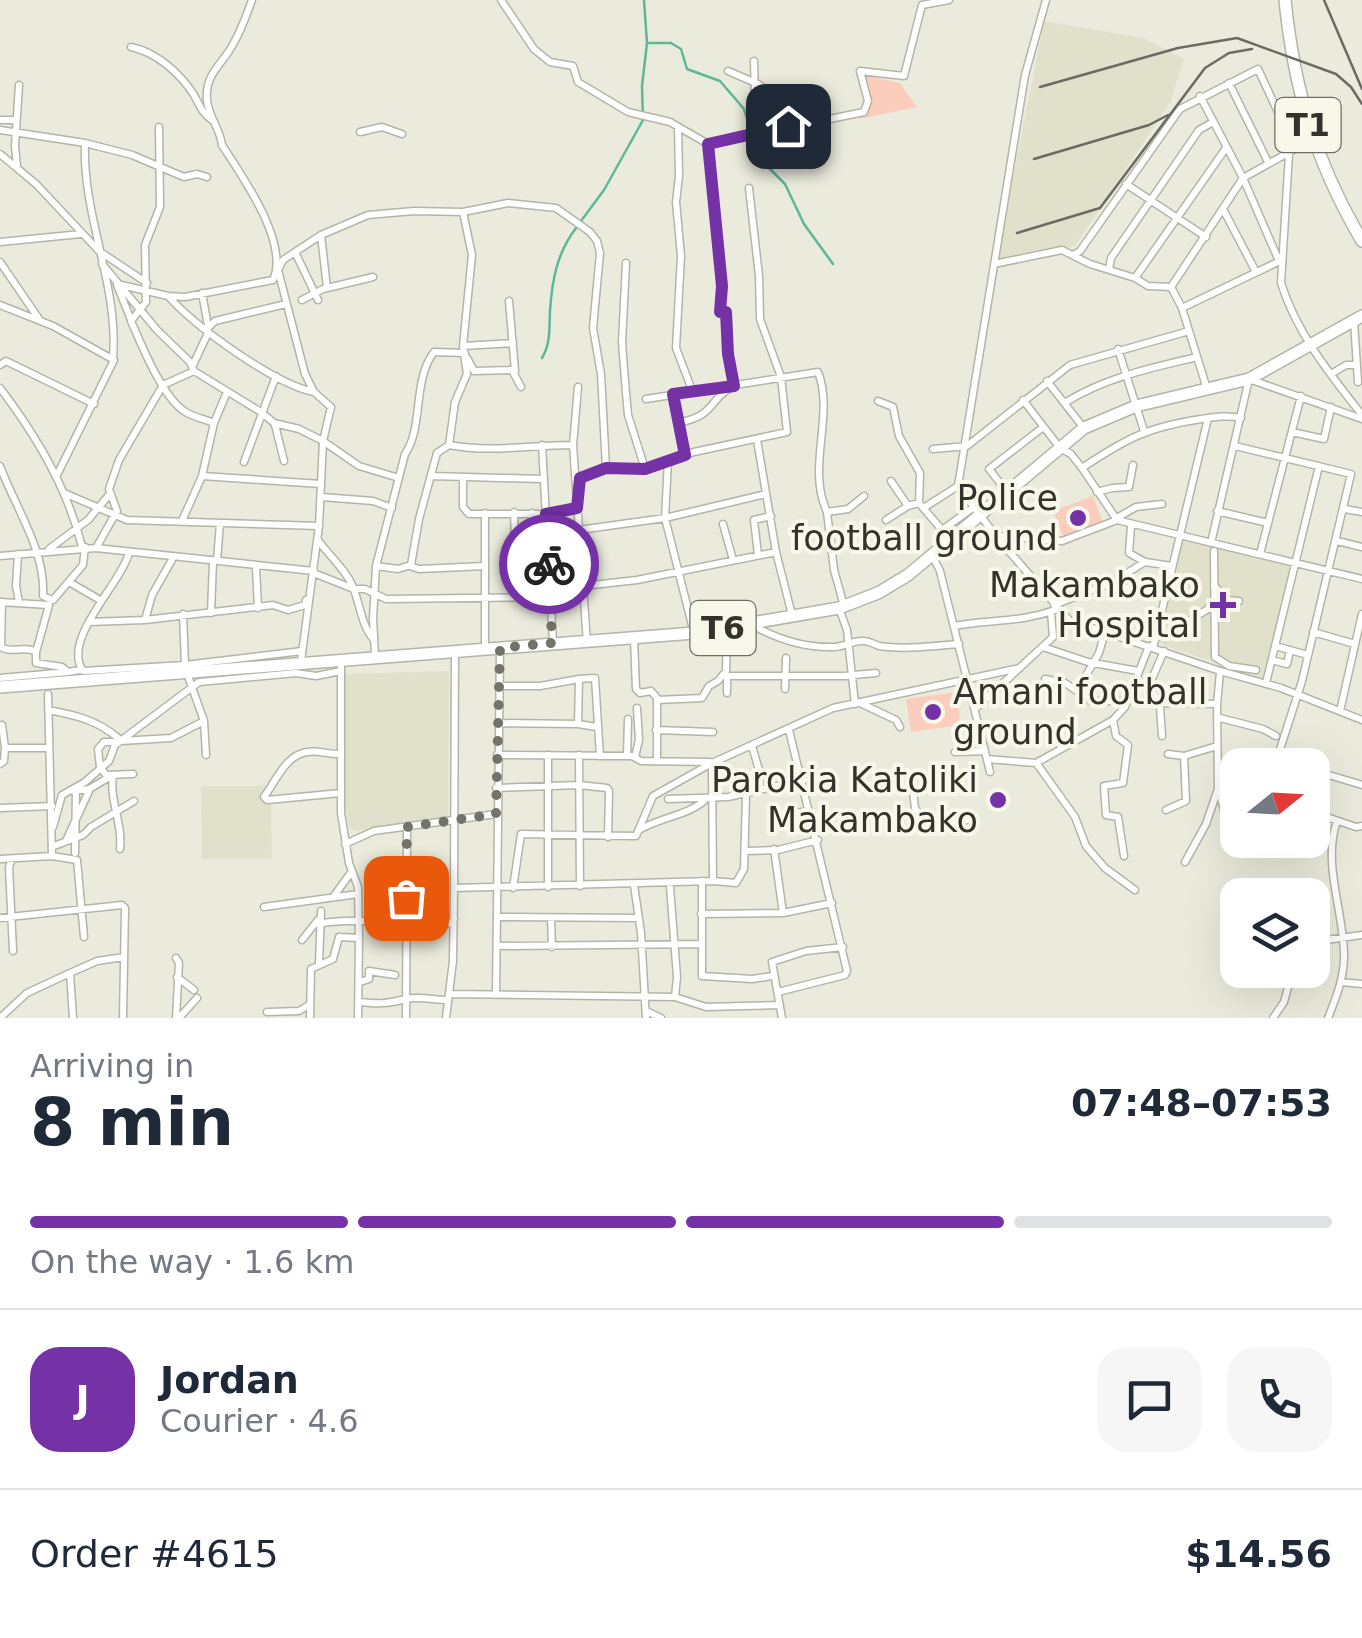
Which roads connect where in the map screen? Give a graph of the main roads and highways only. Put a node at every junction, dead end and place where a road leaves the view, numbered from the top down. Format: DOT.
graph roads {
  1 [pos="1285,0"];
  2 [pos="1362,242"];
  3 [pos="1358,318"];
  4 [pos="0,687"];
  1 -- 2 [label="highway, T1"];
  3 -- 4 [label="highway, T6"];
}
